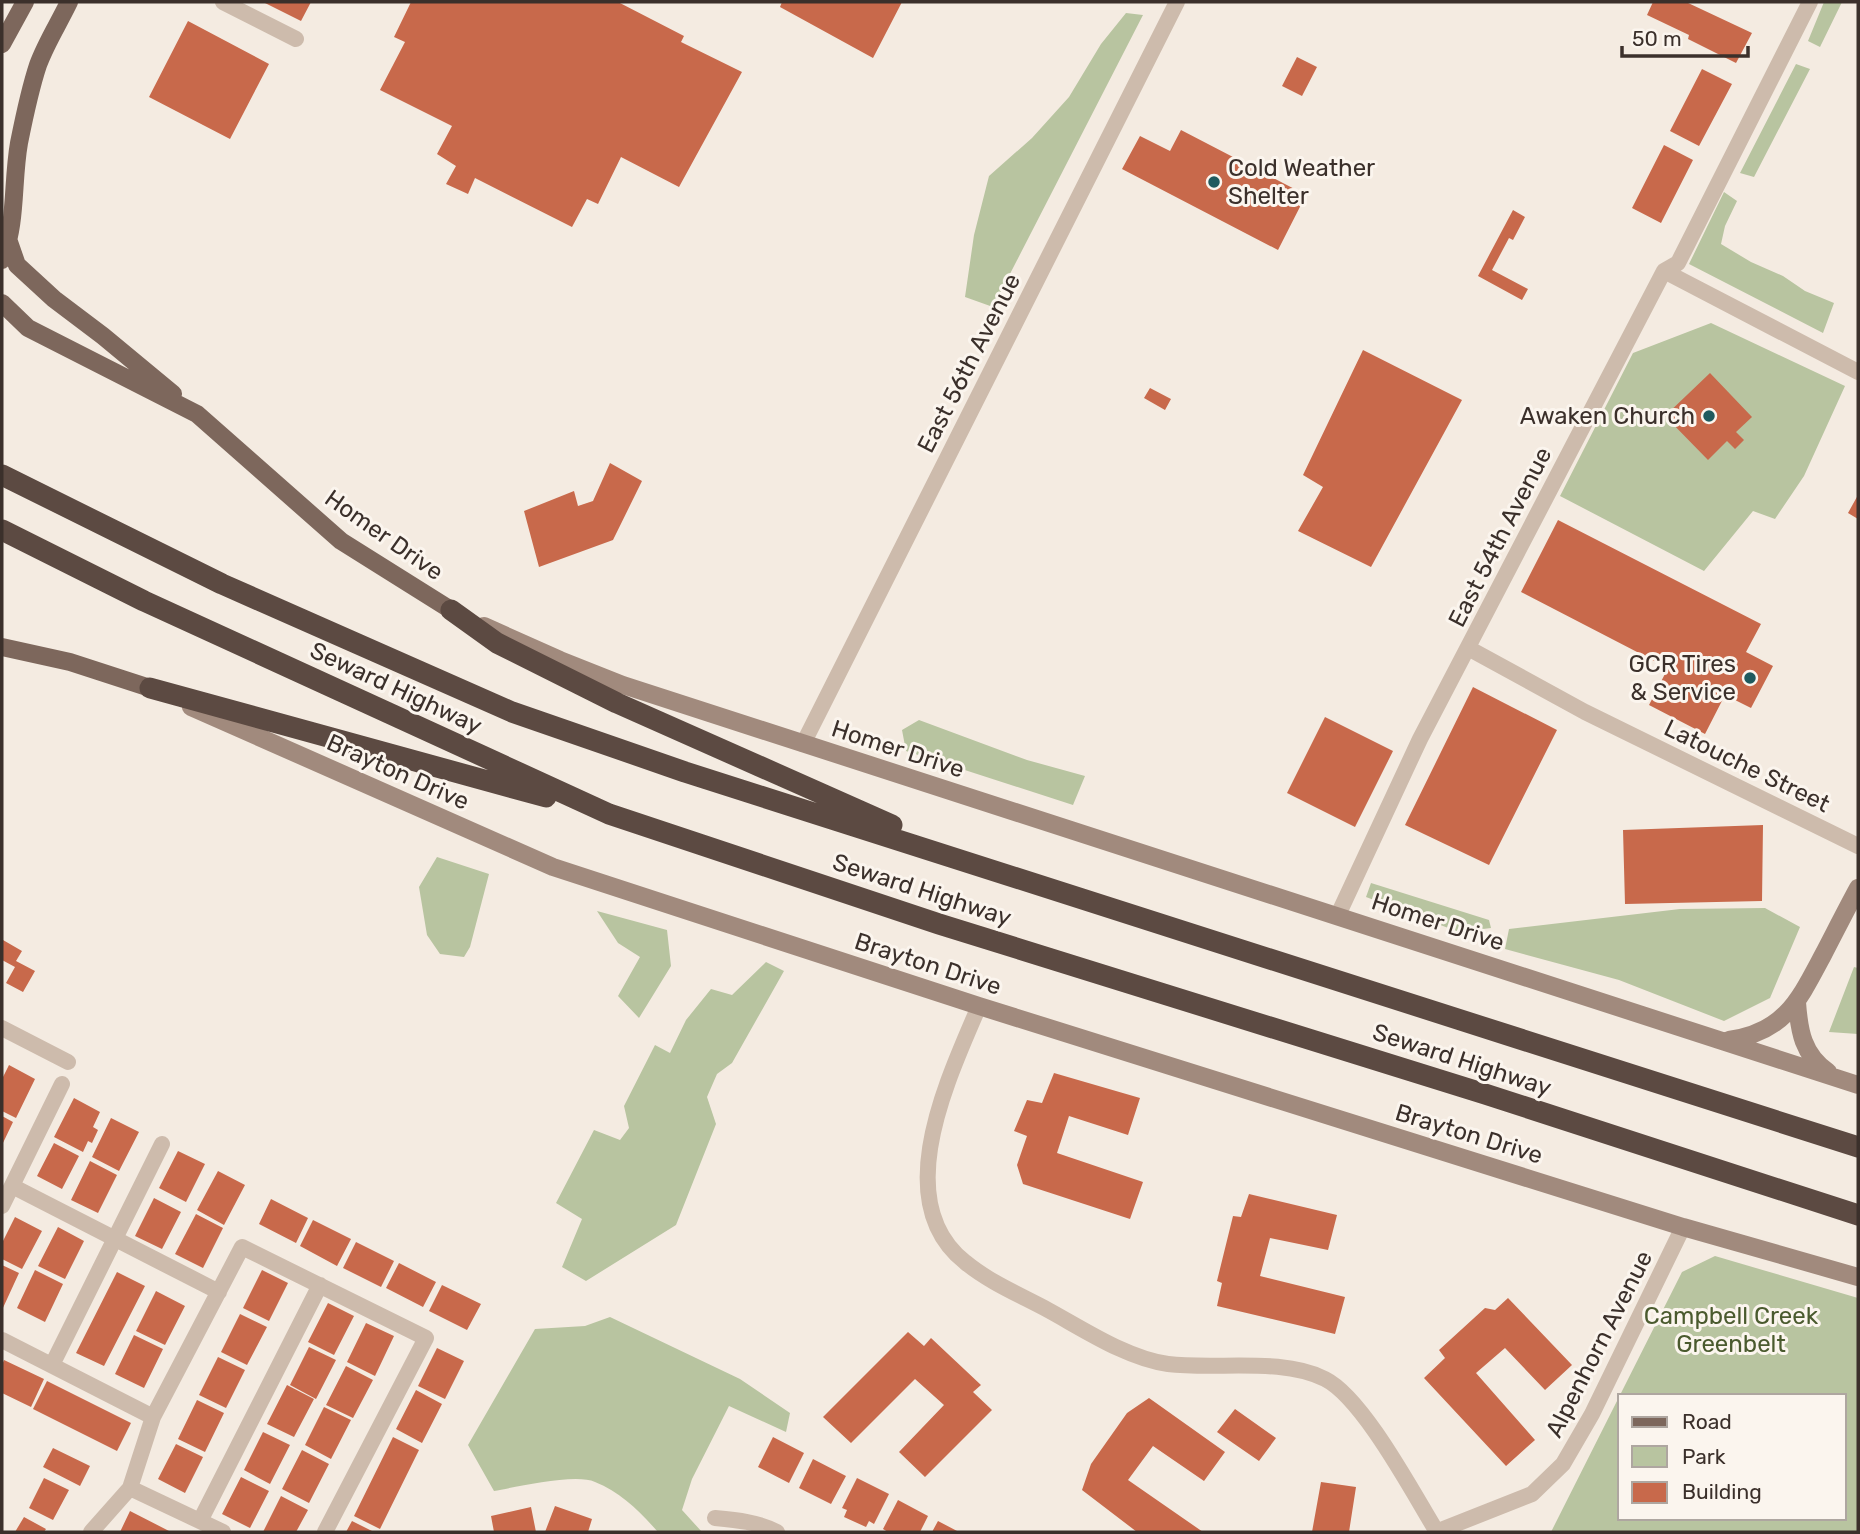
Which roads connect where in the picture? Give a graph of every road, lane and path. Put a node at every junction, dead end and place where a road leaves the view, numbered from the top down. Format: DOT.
graph roads {
  1 [pos="25,2"];
  2 [pos="69,2"];
  3 [pos="223,2"];
  4 [pos="1177,2"];
  5 [pos="1810,2"];
  6 [pos="296,39"];
  7 [pos="2,44"];
  8 [pos="9,242"];
  9 [pos="2,260"];
  10 [pos="1664,271"];
  11 [pos="2,303"];
  12 [pos="1858,372"];
  13 [pos="197,414"];
  14 [pos="2,475"];
  15 [pos="2,530"];
  16 [pos="450,610"];
  17 [pos="2,647"];
  18 [pos="1468,648"];
  19 [pos="150,688"];
  20 [pos="803,744"];
  21 [pos="608,814"];
  22 [pos="1858,846"];
  23 [pos="987,867"];
  24 [pos="1858,888"];
  25 [pos="1338,915"];
  26 [pos="1797,1002"];
  27 [pos="979,1006"];
  28 [pos="2,1028"];
  29 [pos="1723,1041"];
  30 [pos="68,1062"];
  31 [pos="1835,1077"];
  32 [pos="62,1084"];
  33 [pos="1858,1085"];
  34 [pos="162,1144"];
  35 [pos="1858,1147"];
  36 [pos="12,1186"];
  37 [pos="2,1206"];
  38 [pos="1858,1215"];
  39 [pos="1683,1227"];
  40 [pos="114,1238"];
  41 [pos="1858,1277"];
  42 [pos="320,1285"];
  43 [pos="219,1292"];
  44 [pos="2,1340"];
  45 [pos="52,1365"];
  46 [pos="153,1417"];
  47 [pos="130,1488"];
  48 [pos="716,1518"];
  49 [pos="200,1521"];
  50 [pos="91,1532"];
  51 [pos="223,1532"];
  52 [pos="325,1532"];
  53 [pos="777,1532"];
  54 [pos="1436,1532"];
  1 -- 7 [label="main road"];
  2 -- 8 [label="main road"];
  3 -- 6 [label="street"];
  4 -- 20 [label="street, East 56th Avenue"];
  5 -- 10 [label="street, East 54th Avenue"];
  8 -- 9 [label="main road"];
  8 -- 13 [label="main road"];
  10 -- 12 [label="street"];
  10 -- 18 [label="street, East 54th Avenue"];
  11 -- 13 [label="main road, Homer Drive"];
  13 -- 16 [label="main road, Homer Drive"];
  14 -- 23 [label="highway, Seward Highway"];
  15 -- 21 [label="highway, Seward Highway"];
  16 -- 20 [label="main road, Homer Drive"];
  16 -- 23 [label="highway"];
  17 -- 19 [label="main road, Brayton Drive"];
  18 -- 22 [label="street, Latouche Street"];
  18 -- 25 [label="street, East 54th Avenue"];
  19 -- 21 [label="highway"];
  19 -- 27 [label="main road, Brayton Drive"];
  20 -- 25 [label="main road, Homer Drive"];
  21 -- 38 [label="highway, Seward Highway"];
  23 -- 35 [label="highway, Seward Highway"];
  24 -- 26 [label="main road"];
  25 -- 29 [label="main road, Homer Drive"];
  26 -- 29 [label="main road"];
  26 -- 31 [label="main road"];
  27 -- 39 [label="main road, Brayton Drive"];
  27 -- 54 [label="street"];
  28 -- 30 [label="street"];
  29 -- 31 [label="main road, Homer Drive"];
  31 -- 33 [label="main road, Homer Drive"];
  32 -- 36 [label="street"];
  34 -- 40 [label="street"];
  36 -- 37 [label="street"];
  36 -- 40 [label="street"];
  39 -- 41 [label="main road, Brayton Drive"];
  39 -- 54 [label="street, Alpenhorn Avenue"];
  40 -- 43 [label="street"];
  40 -- 45 [label="street"];
  42 -- 43 [label="street"];
  42 -- 49 [label="street"];
  42 -- 52 [label="street"];
  43 -- 46 [label="street"];
  44 -- 45 [label="street"];
  45 -- 46 [label="street"];
  46 -- 47 [label="street"];
  47 -- 49 [label="street"];
  47 -- 50 [label="street"];
  48 -- 53 [label="street"];
  49 -- 51 [label="street"];
}
